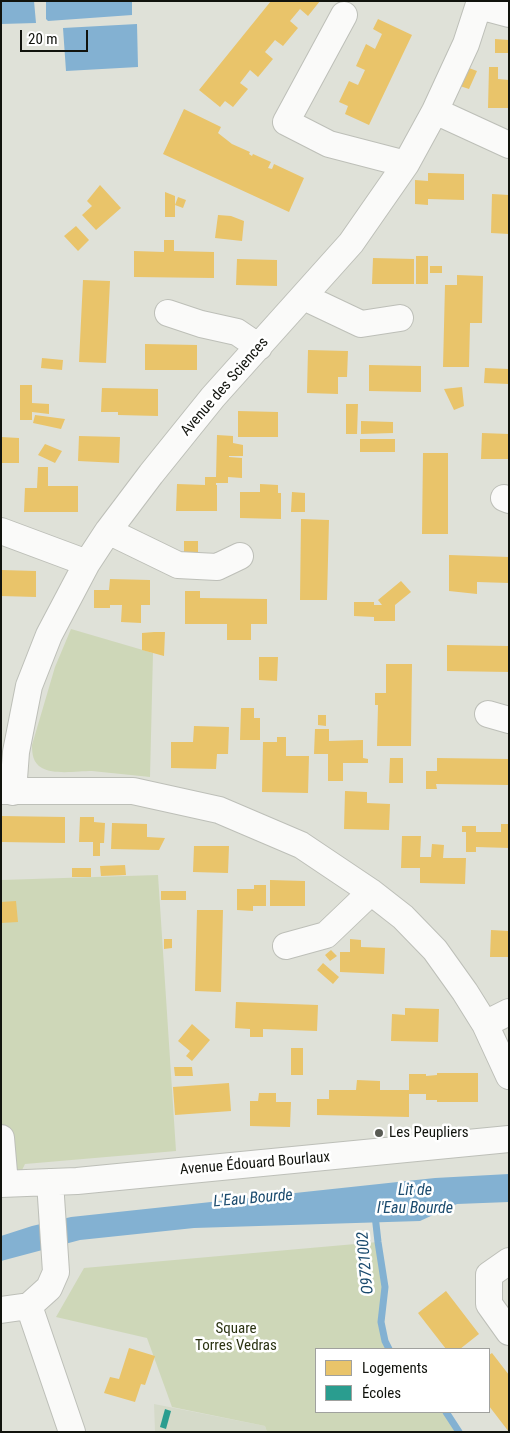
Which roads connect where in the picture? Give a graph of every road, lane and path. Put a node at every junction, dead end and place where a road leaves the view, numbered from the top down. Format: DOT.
graph roads {
  1 [pos="479,3"];
  2 [pos="509,14"];
  3 [pos="344,15"];
  4 [pos="435,111"];
  5 [pos="509,144"];
  6 [pos="406,164"];
  7 [pos="304,297"];
  8 [pos="168,313"];
  9 [pos="400,318"];
  10 [pos="259,347"];
  11 [pos="1,531"];
  12 [pos="108,531"];
  13 [pos="240,556"];
  14 [pos="87,563"];
  15 [pos="7,791"];
  16 [pos="372,892"];
  17 [pos="286,946"];
  18 [pos="509,1012"];
  19 [pos="485,1024"];
  20 [pos="509,1076"];
  21 [pos="1,1138"];
  22 [pos="509,1139"];
  23 [pos="50,1182"];
  24 [pos="3,1184"];
  25 [pos="509,1261"];
  26 [pos="30,1306"];
  27 [pos="1,1310"];
  28 [pos="509,1332"];
  29 [pos="72,1432"];
  1 -- 2 [label="street"];
  1 -- 4 [label="street, Avenue des Sciences"];
  3 -- 6 [label="street"];
  4 -- 5 [label="street"];
  4 -- 6 [label="street, Avenue des Sciences"];
  6 -- 7 [label="street, Avenue des Sciences"];
  7 -- 9 [label="street"];
  7 -- 10 [label="street, Avenue des Sciences"];
  8 -- 10 [label="street"];
  10 -- 12 [label="street, Avenue des Sciences"];
  11 -- 14 [label="street"];
  12 -- 13 [label="street"];
  12 -- 14 [label="street, Avenue des Sciences"];
  14 -- 15 [label="street, Avenue des Sciences"];
  15 -- 16 [label="street"];
  16 -- 17 [label="street"];
  16 -- 19 [label="street"];
  18 -- 19 [label="street"];
  19 -- 20 [label="street"];
  21 -- 24 [label="street"];
  22 -- 23 [label="street, Avenue Édouard Bourlaux"];
  23 -- 24 [label="street, Avenue Édouard Bourlaux"];
  23 -- 26 [label="street"];
  25 -- 28 [label="street"];
  26 -- 27 [label="street"];
  26 -- 29 [label="street"];
}
